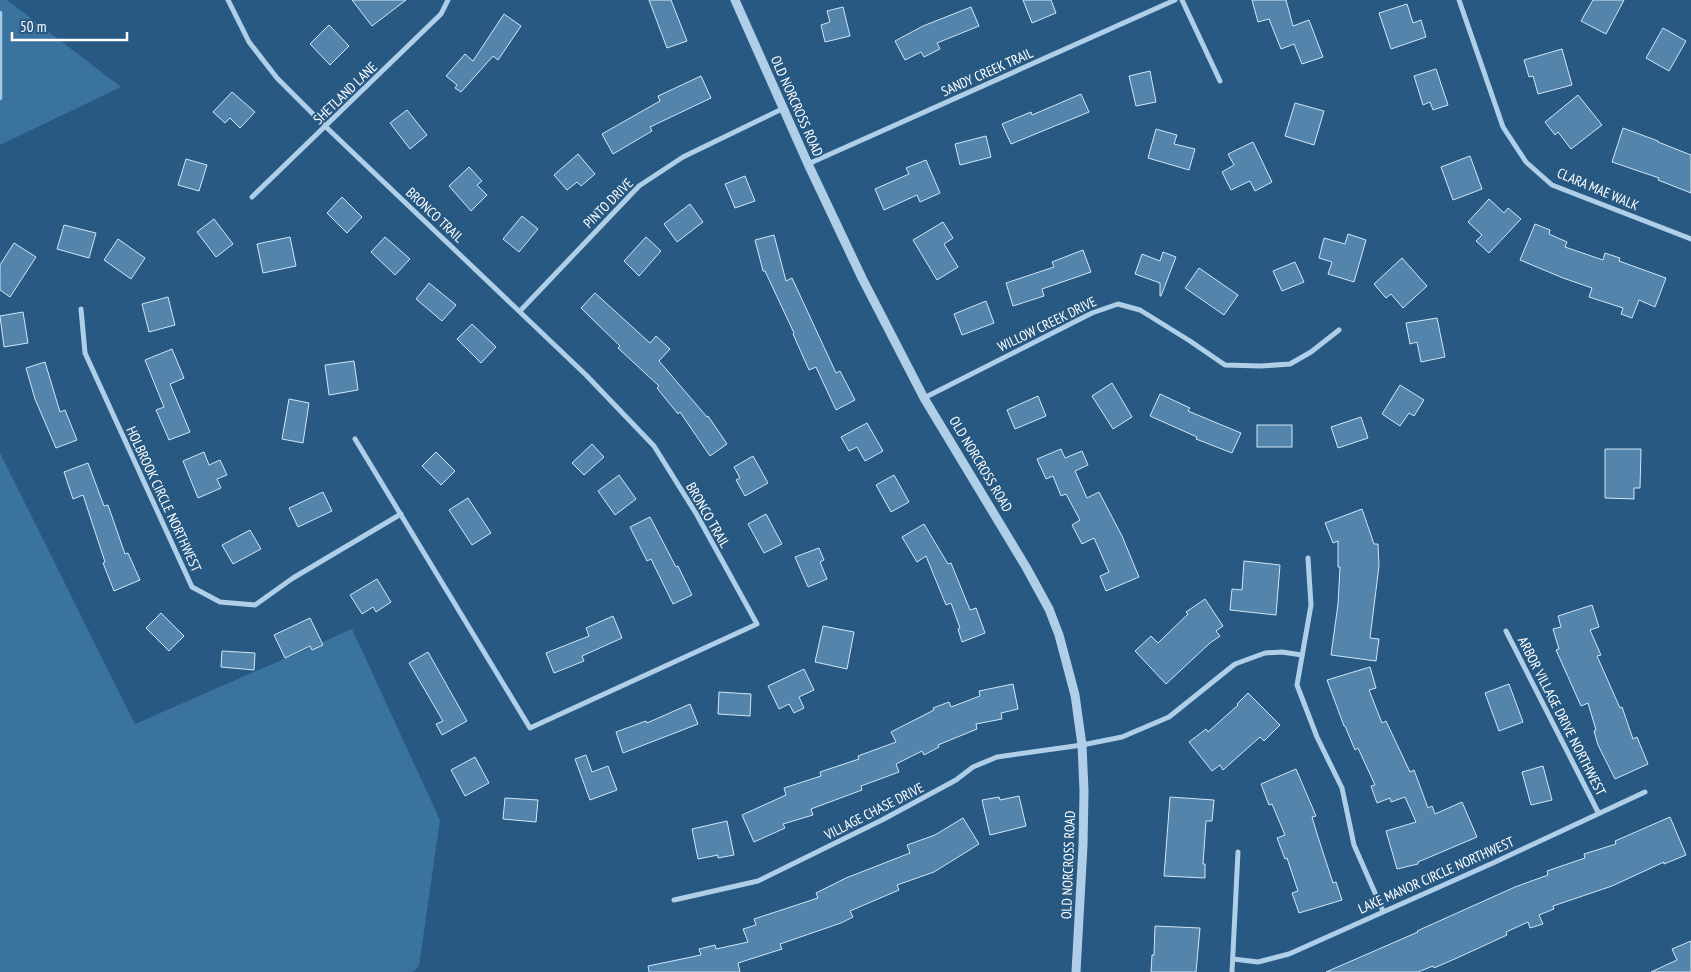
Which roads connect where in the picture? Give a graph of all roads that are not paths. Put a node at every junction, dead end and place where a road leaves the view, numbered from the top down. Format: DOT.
graph roads {
  1 [pos="228,0"];
  2 [pos="448,0"];
  3 [pos="735,0"];
  4 [pos="1175,0"];
  5 [pos="1182,0"];
  6 [pos="1459,0"];
  7 [pos="1220,81"];
  8 [pos="784,108"];
  9 [pos="326,127"];
  10 [pos="808,164"];
  11 [pos="252,197"];
  12 [pos="1691,239"];
  13 [pos="81,309"];
  14 [pos="520,311"];
  15 [pos="1339,330"];
  16 [pos="924,398"];
  17 [pos="355,439"];
  18 [pos="401,514"];
  19 [pos="1308,558"];
  20 [pos="1506,630"];
  21 [pos="1302,655"];
  22 [pos="1082,745"];
  23 [pos="1645,792"];
  24 [pos="1598,812"];
  25 [pos="1238,852"];
  26 [pos="674,900"];
  27 [pos="1383,911"];
  28 [pos="1232,959"];
  29 [pos="1076,972"];
  30 [pos="1232,972"];
  1 -- 9 [label="street, BRONCO TRAIL"];
  2 -- 9 [label="street, SHETLAND LANE"];
  3 -- 8 [label="street, OLD NORCROSS ROAD"];
  4 -- 10 [label="street, SANDY CREEK TRAIL"];
  5 -- 7 [label="street"];
  6 -- 12 [label="street, CLARA MAE WALK"];
  8 -- 10 [label="street, OLD NORCROSS ROAD"];
  8 -- 14 [label="street, PINTO DRIVE"];
  9 -- 11 [label="street, SHETLAND LANE"];
  9 -- 14 [label="street, BRONCO TRAIL"];
  10 -- 16 [label="street, OLD NORCROSS ROAD"];
  13 -- 18 [label="street, HOLBROOK CIRCLE NORTHWEST"];
  14 -- 18 [label="street, BRONCO TRAIL"];
  15 -- 16 [label="street, WILLOW CREEK DRIVE"];
  16 -- 22 [label="street, OLD NORCROSS ROAD"];
  17 -- 18 [label="street, BRONCO TRAIL"];
  19 -- 21 [label="street"];
  20 -- 24 [label="street, ARBOR VILLAGE DRIVE NORTHWEST"];
  21 -- 22 [label="street, VILLAGE CHASE DRIVE"];
  21 -- 27 [label="street"];
  22 -- 26 [label="street, VILLAGE CHASE DRIVE"];
  22 -- 29 [label="street, OLD NORCROSS ROAD"];
  23 -- 24 [label="street, LAKE MANOR CIRCLE NORTHWEST"];
  24 -- 27 [label="street, LAKE MANOR CIRCLE NORTHWEST"];
  25 -- 28 [label="street"];
  27 -- 28 [label="street, LAKE MANOR CIRCLE NORTHWEST"];
  28 -- 30 [label="street"];
}
